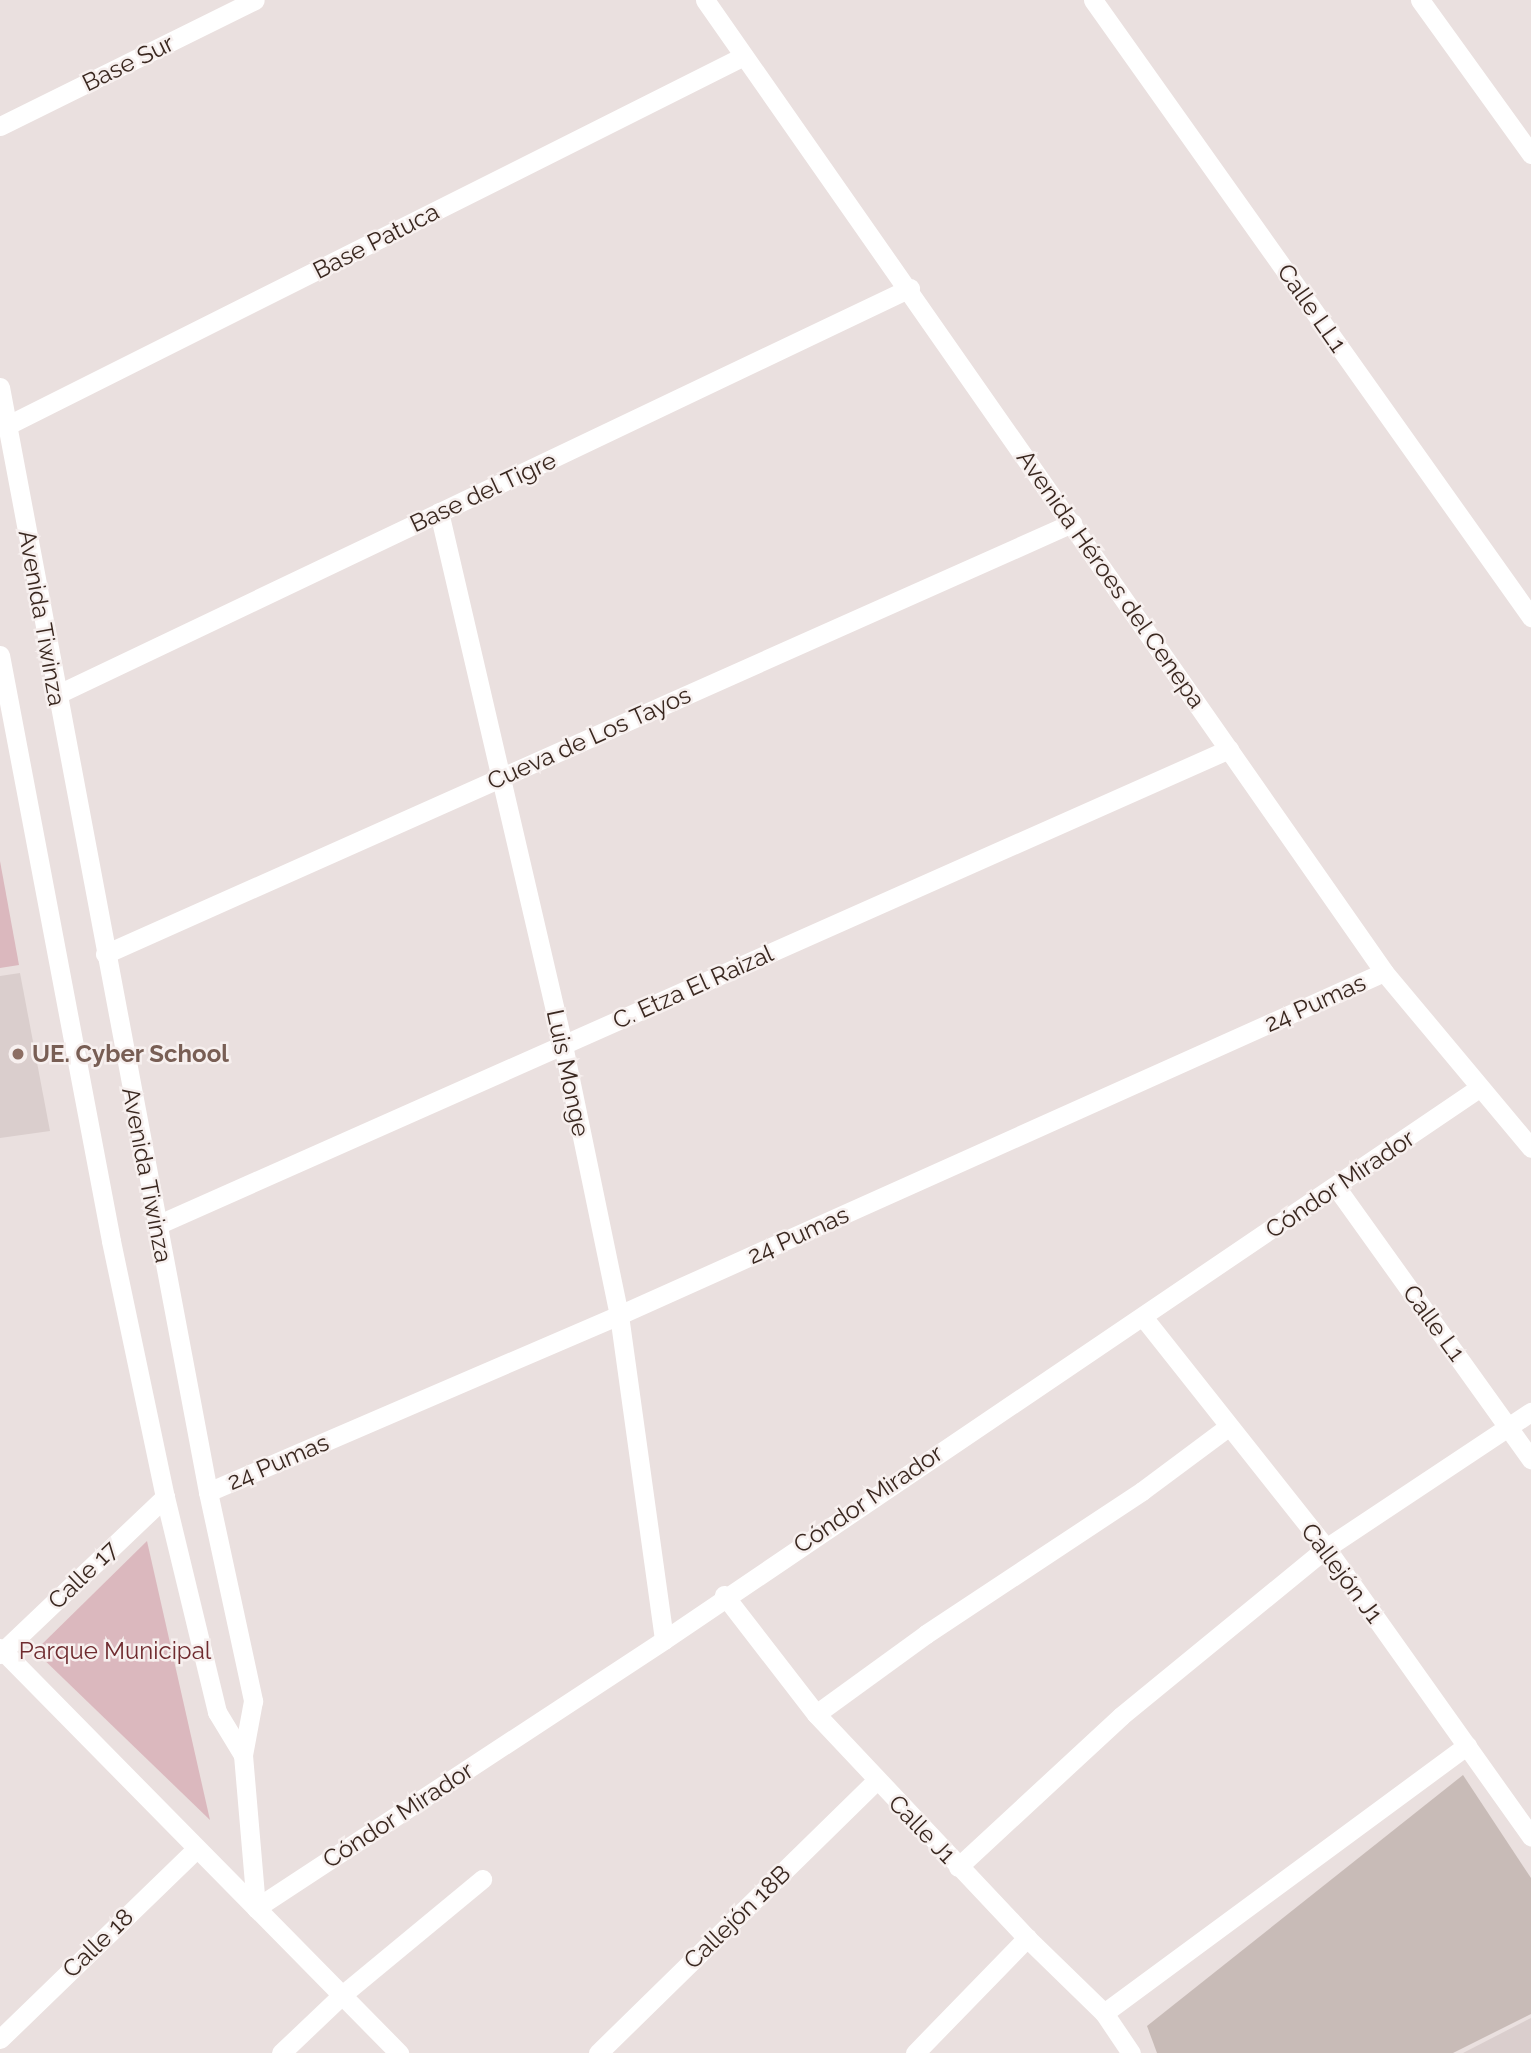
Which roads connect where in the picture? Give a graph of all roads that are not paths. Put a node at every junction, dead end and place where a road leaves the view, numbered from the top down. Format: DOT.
graph roads {
  1 [pos="255,0"];
  2 [pos="705,0"];
  3 [pos="1093,0"];
  4 [pos="1420,0"];
  5 [pos="744,56"];
  6 [pos="0,126"];
  7 [pos="1531,154"];
  8 [pos="910,289"];
  9 [pos="0,387"];
  10 [pos="8,425"];
  11 [pos="439,512"];
  12 [pos="1072,523"];
  13 [pos="1531,617"];
  14 [pos="0,655"];
  15 [pos="56,695"];
  16 [pos="1229,749"];
  17 [pos="500,778"];
  18 [pos="105,954"];
  19 [pos="1384,972"];
  20 [pos="563,1045"];
  21 [pos="1479,1088"];
  22 [pos="1531,1148"];
  23 [pos="1336,1187"];
  24 [pos="157,1225"];
  25 [pos="620,1315"];
  26 [pos="1143,1317"];
  27 [pos="1531,1412"];
  28 [pos="1227,1427"];
  29 [pos="1508,1427"];
  30 [pos="1531,1459"];
  31 [pos="208,1492"];
  32 [pos="165,1497"];
  33 [pos="1326,1548"];
  34 [pos="724,1595"];
  35 [pos="664,1640"];
  36 [pos="1,1651"];
  37 [pos="816,1714"];
  38 [pos="1467,1745"];
  39 [pos="243,1755"];
  40 [pos="876,1781"];
  41 [pos="1531,1836"];
  42 [pos="197,1848"];
  43 [pos="958,1867"];
  44 [pos="482,1879"];
  45 [pos="256,1908"];
  46 [pos="1027,1938"];
  47 [pos="342,1995"];
  48 [pos="1104,2013"];
  49 [pos="0,2039"];
  50 [pos="281,2053"];
  51 [pos="399,2053"];
  52 [pos="598,2053"];
  53 [pos="915,2053"];
  54 [pos="1131,2053"];
  1 -- 6 [label="street, Base Sur"];
  2 -- 5 [label="street, Avenida Héroes del Cenepa"];
  3 -- 13 [label="street, Calle LL1"];
  4 -- 7 [label="street"];
  5 -- 8 [label="street, Avenida Héroes del Cenepa"];
  5 -- 10 [label="street, Base Patuca"];
  8 -- 11 [label="street, Base del Tigre"];
  8 -- 12 [label="street, Avenida Héroes del Cenepa"];
  9 -- 10 [label="street, Avenida Tiwinza"];
  10 -- 15 [label="street, Avenida Tiwinza"];
  11 -- 15 [label="street, Base del Tigre"];
  11 -- 17 [label="street, Luis Monge"];
  12 -- 16 [label="street, Avenida Héroes del Cenepa"];
  12 -- 17 [label="street, Cueva de Los Tayos"];
  14 -- 32 [label="street, Avenida Tiwinza"];
  15 -- 18 [label="street, Avenida Tiwinza"];
  16 -- 19 [label="street, Avenida Héroes del Cenepa"];
  16 -- 20 [label="street, C. Etza El Raizal"];
  17 -- 18 [label="street, Cueva de Los Tayos"];
  17 -- 20 [label="street, Luis Monge"];
  18 -- 24 [label="street, Avenida Tiwinza"];
  19 -- 21 [label="street, Avenida Héroes del Cenepa"];
  19 -- 25 [label="street, 24 Pumas"];
  20 -- 24 [label="street, C. Etza El Raizal"];
  20 -- 25 [label="street, Luis Monge"];
  21 -- 22 [label="street, Avenida Héroes del Cenepa"];
  21 -- 23 [label="street, Cóndor Mirador"];
  23 -- 26 [label="street, Cóndor Mirador"];
  23 -- 29 [label="street, Calle L1"];
  24 -- 31 [label="street, Avenida Tiwinza"];
  25 -- 31 [label="street, 24 Pumas"];
  25 -- 35 [label="street, Luis Monge"];
  26 -- 28 [label="street, Callejón J1"];
  26 -- 34 [label="street, Cóndor Mirador"];
  27 -- 29 [label="street"];
  28 -- 33 [label="street, Callejón J1"];
  28 -- 37 [label="street"];
  29 -- 30 [label="street, Calle L1"];
  29 -- 33 [label="street"];
  31 -- 39 [label="street, Avenida Tiwinza"];
  32 -- 36 [label="street, Calle 17"];
  32 -- 39 [label="street, Avenida Tiwinza"];
  33 -- 38 [label="street, Callejón J1"];
  33 -- 43 [label="street"];
  34 -- 35 [label="street, Cóndor Mirador"];
  34 -- 37 [label="street, Calle J1"];
  35 -- 45 [label="street, Cóndor Mirador"];
  36 -- 42 [label="street"];
  37 -- 40 [label="street, Calle J1"];
  38 -- 41 [label="street, Callejón J1"];
  38 -- 48 [label="street"];
  39 -- 45 [label="street, Avenida Tiwinza"];
  40 -- 43 [label="street, Calle J1"];
  40 -- 52 [label="street, Callejón 18B"];
  42 -- 45 [label="street"];
  42 -- 49 [label="street, Calle 18"];
  43 -- 46 [label="street, Calle J1"];
  44 -- 47 [label="street"];
  45 -- 47 [label="street"];
  46 -- 48 [label="street, Calle J1"];
  46 -- 53 [label="street"];
  47 -- 50 [label="street"];
  47 -- 51 [label="street"];
  48 -- 54 [label="street, Calle J1"];
}
